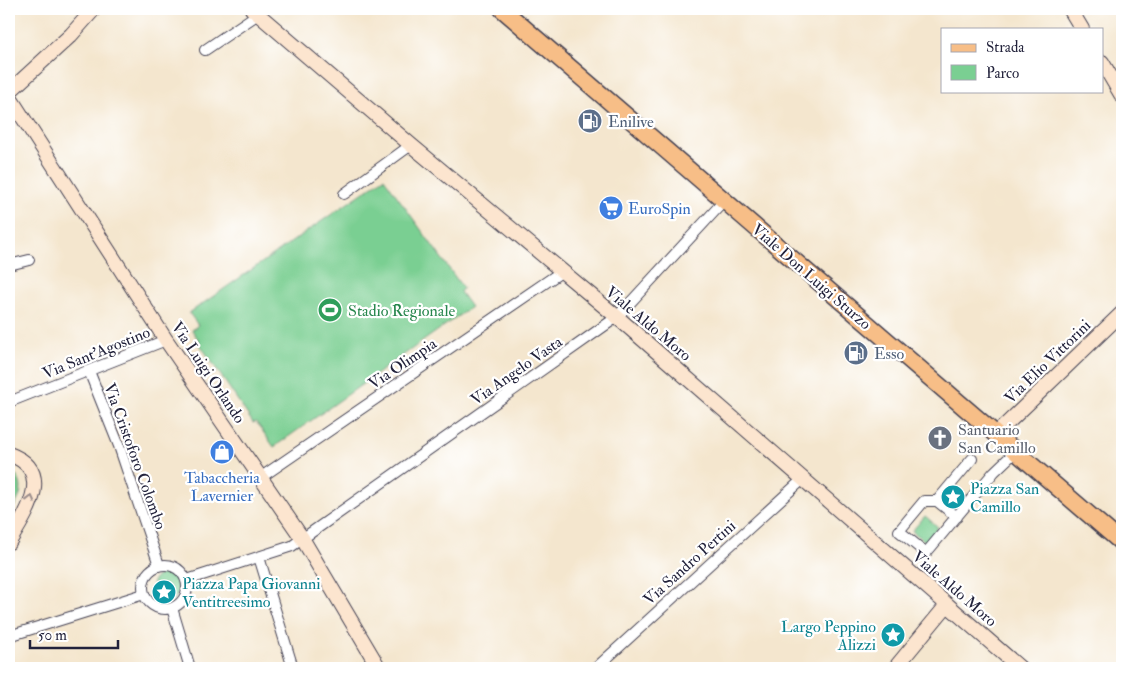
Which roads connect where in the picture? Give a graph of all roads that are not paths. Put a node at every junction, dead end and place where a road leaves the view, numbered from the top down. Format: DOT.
graph roads {
  1 [pos="94,9"];
  2 [pos="502,9"];
  3 [pos="1070,9"];
  4 [pos="255,12"];
  5 [pos="1081,28"];
  6 [pos="205,50"];
  7 [pos="1104,65"];
  8 [pos="9,94"];
  9 [pos="1122,96"];
  10 [pos="411,145"];
  11 [pos="344,194"];
  12 [pos="724,201"];
  13 [pos="29,260"];
  14 [pos="9,265"];
  15 [pos="561,272"];
  16 [pos="1122,313"];
  17 [pos="617,317"];
  18 [pos="166,340"];
  19 [pos="89,370"];
  20 [pos="9,402"];
  21 [pos="995,435"];
  22 [pos="1015,452"];
  23 [pos="9,454"];
  24 [pos="972,459"];
  25 [pos="260,478"];
  26 [pos="803,479"];
  27 [pos="937,501"];
  28 [pos="957,517"];
  29 [pos="302,538"];
  30 [pos="9,542"];
  31 [pos="1122,543"];
  32 [pos="259,557"];
  33 [pos="159,565"];
  34 [pos="187,580"];
  35 [pos="144,594"];
  36 [pos="947,605"];
  37 [pos="172,608"];
  38 [pos="9,636"];
  39 [pos="190,668"];
  40 [pos="293,668"];
  41 [pos="379,668"];
  42 [pos="596,668"];
  43 [pos="895,668"];
  44 [pos="1020,668"];
  1 -- 8 [label="street"];
  2 -- 12 [label="main road, Viale Don Luigi Sturzo"];
  3 -- 5 [label="street"];
  4 -- 6 [label="street"];
  4 -- 10 [label="street, Viale Aldo Moro"];
  7 -- 9 [label="street"];
  8 -- 18 [label="street, Via Luigi Orlando"];
  10 -- 11 [label="street"];
  10 -- 15 [label="street, Viale Aldo Moro"];
  12 -- 17 [label="street, Via Angelo Vasta"];
  12 -- 21 [label="main road, Viale Don Luigi Sturzo"];
  13 -- 14 [label="street"];
  15 -- 17 [label="street, Viale Aldo Moro"];
  15 -- 25 [label="street, Via Olimpia"];
  16 -- 21 [label="street, Via Elio Vittorini"];
  17 -- 26 [label="street, Viale Aldo Moro"];
  17 -- 29 [label="street, Via Angelo Vasta"];
  18 -- 19 [label="street, Via Sant'Agostino"];
  18 -- 25 [label="street, Via Luigi Orlando"];
  19 -- 20 [label="street, Via Sant'Agostino"];
  19 -- 33 [label="street, Via Cristoforo Colombo"];
  21 -- 22 [label="main road, Viale Don Luigi Sturzo"];
  22 -- 28 [label="street"];
  22 -- 31 [label="main road, Viale Don Luigi Sturzo"];
  30 -- 23 [label="street, one-way"];
  24 -- 27 [label="street"];
  25 -- 29 [label="street, Via Luigi Orlando"];
  26 -- 36 [label="street, Viale Aldo Moro"];
  26 -- 42 [label="street, Via Sandro Pertini"];
  27 -- 28 [label="street"];
  27 -- 28 [label="street"];
  29 -- 32 [label="street, Via Angelo Vasta"];
  29 -- 41 [label="street, Via Luigi Orlando"];
  32 -- 34 [label="street, Via Angelo Vasta"];
  32 -- 40 [label="street"];
  33 -- 34 [label="street"];
  33 -- 35 [label="street"];
  34 -- 37 [label="street"];
  35 -- 37 [label="street"];
  35 -- 38 [label="street"];
  36 -- 43 [label="street"];
  36 -- 44 [label="street, Viale Aldo Moro"];
  37 -- 39 [label="street"];
}
